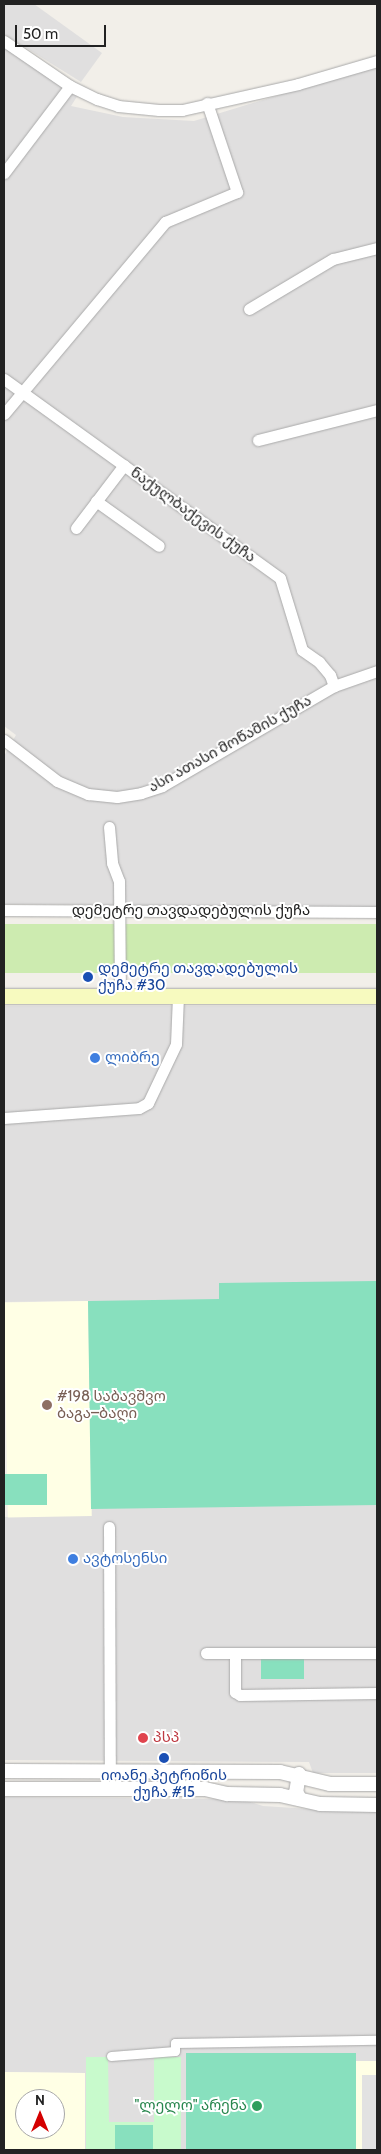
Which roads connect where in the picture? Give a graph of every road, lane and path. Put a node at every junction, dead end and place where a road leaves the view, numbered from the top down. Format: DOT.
graph roads {
  1 [pos="4,42"];
  2 [pos="377,61"];
  3 [pos="70,86"];
  4 [pos="207,103"];
  5 [pos="4,173"];
  6 [pos="377,248"];
  7 [pos="249,309"];
  8 [pos="4,379"];
  9 [pos="22,392"];
  10 [pos="377,410"];
  11 [pos="4,414"];
  12 [pos="258,440"];
  13 [pos="124,464"];
  14 [pos="96,501"];
  15 [pos="76,528"];
  16 [pos="160,546"];
  17 [pos="377,671"];
  18 [pos="334,686"];
  19 [pos="4,740"];
  20 [pos="109,828"];
  21 [pos="4,910"];
  22 [pos="119,910"];
  23 [pos="377,912"];
  24 [pos="4,996"];
  25 [pos="120,996"];
  26 [pos="178,996"];
  27 [pos="377,996"];
  28 [pos="4,1118"];
  29 [pos="110,1527"];
  30 [pos="206,1653"];
  31 [pos="236,1653"];
  32 [pos="377,1653"];
  33 [pos="377,1693"];
  34 [pos="82,1770"];
  35 [pos="4,1771"];
  36 [pos="110,1771"];
  37 [pos="204,1771"];
  38 [pos="229,1771"];
  39 [pos="280,1772"];
  40 [pos="298,1774"];
  41 [pos="377,1784"];
  42 [pos="4,1789"];
  43 [pos="82,1789"];
  44 [pos="204,1789"];
  45 [pos="227,1794"];
  46 [pos="280,1795"];
  47 [pos="300,1799"];
  48 [pos="377,1805"];
  49 [pos="377,2040"];
  50 [pos="111,2056"];
  1 -- 3 [label="street"];
  2 -- 4 [label="street"];
  3 -- 4 [label="street"];
  3 -- 5 [label="street"];
  4 -- 9 [label="street"];
  6 -- 7 [label="street"];
  8 -- 9 [label="street, ნაქულბაქევის ქუჩა"];
  9 -- 11 [label="street"];
  9 -- 13 [label="street, ნაქულბაქევის ქუჩა"];
  10 -- 12 [label="street"];
  13 -- 14 [label="street"];
  13 -- 18 [label="street, ნაქულბაქევის ქუჩა"];
  14 -- 15 [label="street"];
  14 -- 16 [label="street"];
  17 -- 18 [label="street, ასი ათასი მოწამის ქუჩა"];
  18 -- 19 [label="street, ასი ათასი მოწამის ქუჩა"];
  20 -- 22 [label="street"];
  21 -- 22 [label="street, დემეტრე თავდადებულის ქუჩა"];
  22 -- 23 [label="street, დემეტრე თავდადებულის ქუჩა"];
  22 -- 25 [label="street"];
  24 -- 25 [label="main road"];
  25 -- 26 [label="main road"];
  26 -- 27 [label="main road"];
  26 -- 28 [label="street"];
  29 -- 36 [label="street"];
  30 -- 31 [label="street"];
  31 -- 32 [label="street"];
  31 -- 33 [label="street"];
  34 -- 35 [label="street"];
  34 -- 36 [label="street"];
  34 -- 43 [label="street"];
  36 -- 37 [label="street"];
  37 -- 38 [label="street"];
  37 -- 44 [label="street"];
  38 -- 39 [label="street"];
  38 -- 45 [label="street"];
  39 -- 40 [label="street"];
  39 -- 46 [label="street"];
  40 -- 41 [label="street"];
  40 -- 47 [label="street"];
  42 -- 43 [label="street"];
  43 -- 44 [label="street"];
  44 -- 45 [label="street"];
  45 -- 46 [label="street"];
  46 -- 47 [label="street"];
  47 -- 48 [label="street"];
  49 -- 50 [label="street"];
}
